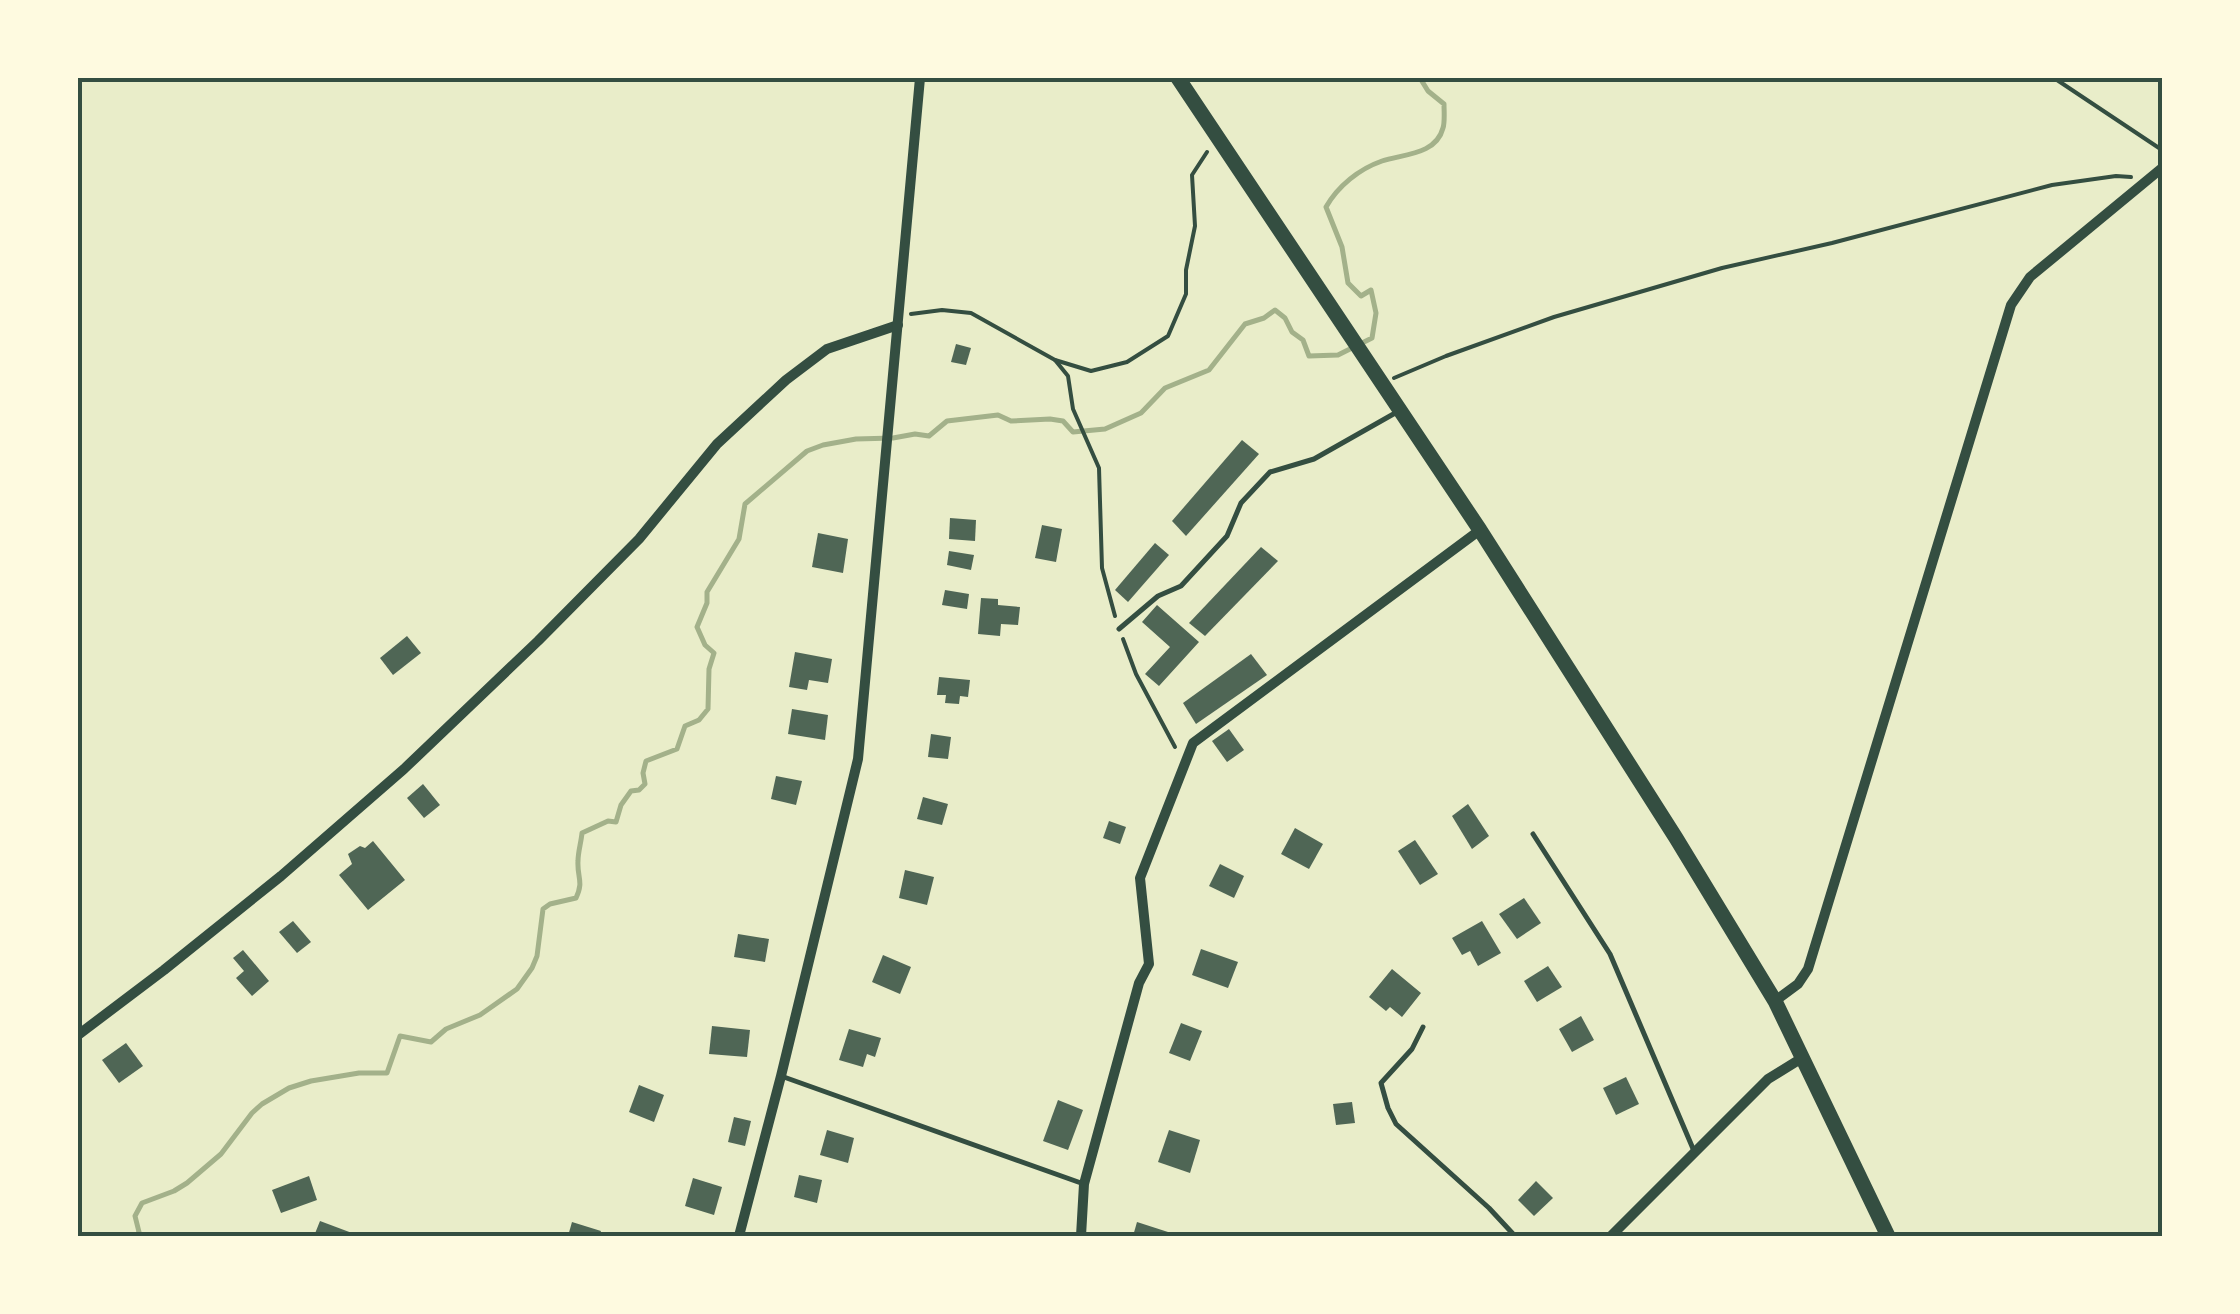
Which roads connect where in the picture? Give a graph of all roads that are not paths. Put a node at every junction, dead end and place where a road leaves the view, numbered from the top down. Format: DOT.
graph roads {
  1 [pos="920,78"];
  2 [pos="1178,78"];
  3 [pos="2162,168"];
  4 [pos="899,320"];
  5 [pos="1399,410"];
  6 [pos="1480,530"];
  7 [pos="1119,629"];
  8 [pos="1533,834"];
  9 [pos="1775,1001"];
  10 [pos="1422,1028"];
  11 [pos="78,1035"];
  12 [pos="1802,1058"];
  13 [pos="781,1076"];
  14 [pos="1695,1154"];
  15 [pos="1084,1184"];
  16 [pos="739,1236"];
  17 [pos="1081,1236"];
  18 [pos="1515,1236"];
  19 [pos="1611,1236"];
  20 [pos="1888,1236"];
  1 -- 4 [label="street"];
  2 -- 5 [label="main road"];
  3 -- 9 [label="street"];
  4 -- 11 [label="street"];
  4 -- 13 [label="street"];
  5 -- 6 [label="main road"];
  5 -- 7 [label="lane"];
  6 -- 9 [label="main road"];
  6 -- 15 [label="street"];
  8 -- 14 [label="lane"];
  9 -- 12 [label="main road"];
  10 -- 18 [label="lane"];
  12 -- 14 [label="street"];
  12 -- 20 [label="main road"];
  13 -- 15 [label="lane"];
  13 -- 16 [label="street"];
  14 -- 19 [label="street"];
  15 -- 17 [label="street"];
}
